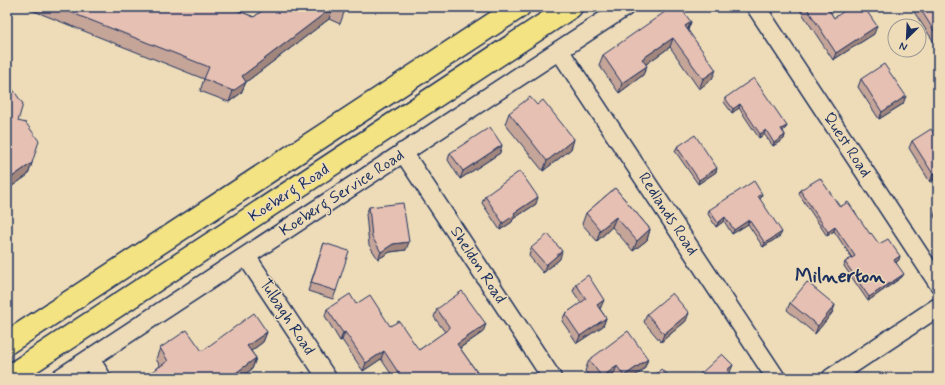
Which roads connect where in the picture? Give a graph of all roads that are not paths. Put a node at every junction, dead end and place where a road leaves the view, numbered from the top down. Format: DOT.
graph roads {
  1 [pos="519,7"];
  2 [pos="571,7"];
  3 [pos="625,7"];
  4 [pos="756,7"];
  5 [pos="559,50"];
  6 [pos="403,152"];
  7 [pos="246,256"];
  8 [pos="938,283"];
  9 [pos="938,307"];
  10 [pos="7,343"];
  11 [pos="90,358"];
  12 [pos="7,377"];
  13 [pos="60,378"];
  14 [pos="102,378"];
  15 [pos="327,378"];
  16 [pos="552,378"];
  17 [pos="776,378"];
  18 [pos="831,378"];
  1 -- 10 [label="main road, Koeberg Road"];
  2 -- 12 [label="main road, Koeberg Road"];
  3 -- 5 [label="street, Koeberg Service Road"];
  4 -- 8 [label="street, Quest Road"];
  5 -- 6 [label="street, Koeberg Service Road"];
  5 -- 17 [label="street, Redlands Road"];
  6 -- 7 [label="street, Koeberg Service Road"];
  6 -- 16 [label="street, Sheldon Road"];
  7 -- 11 [label="street, Koeberg Service Road"];
  7 -- 15 [label="street, Tulbagh Road"];
  9 -- 18 [label="street"];
  11 -- 13 [label="street, Koeberg Service Road"];
  11 -- 14 [label="street"];
}
